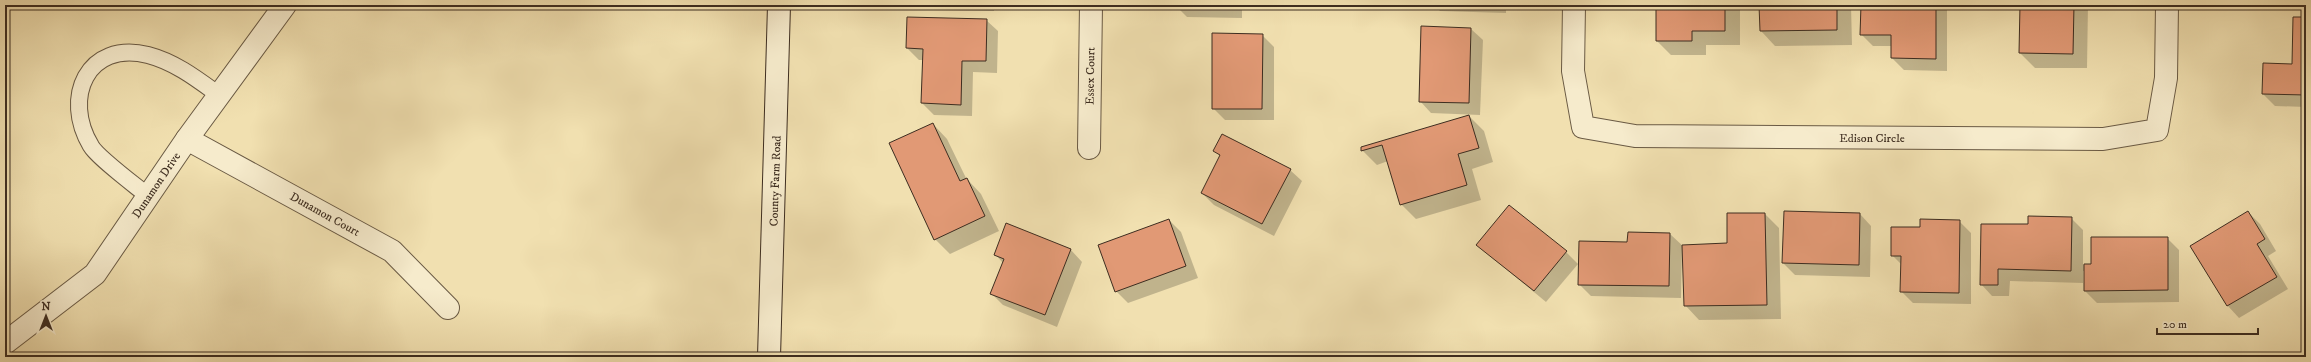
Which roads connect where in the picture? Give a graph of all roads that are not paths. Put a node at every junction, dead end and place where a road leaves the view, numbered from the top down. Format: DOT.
graph roads {
  1 [pos="284,5"];
  2 [pos="779,5"];
  3 [pos="1091,5"];
  4 [pos="1574,5"];
  5 [pos="2167,5"];
  6 [pos="219,95"];
  7 [pos="187,139"];
  8 [pos="1089,148"];
  9 [pos="148,196"];
  10 [pos="448,308"];
  11 [pos="5,343"];
  12 [pos="769,357"];
  1 -- 6 [label="street, Dunamon Drive"];
  2 -- 12 [label="street, County Farm Road"];
  3 -- 8 [label="street, Essex Court"];
  4 -- 5 [label="street, Edison Circle"];
  6 -- 7 [label="street, Dunamon Drive"];
  6 -- 9 [label="lane"];
  7 -- 9 [label="street, Dunamon Drive"];
  7 -- 10 [label="street, Dunamon Court"];
  9 -- 11 [label="street, Dunamon Drive"];
}
